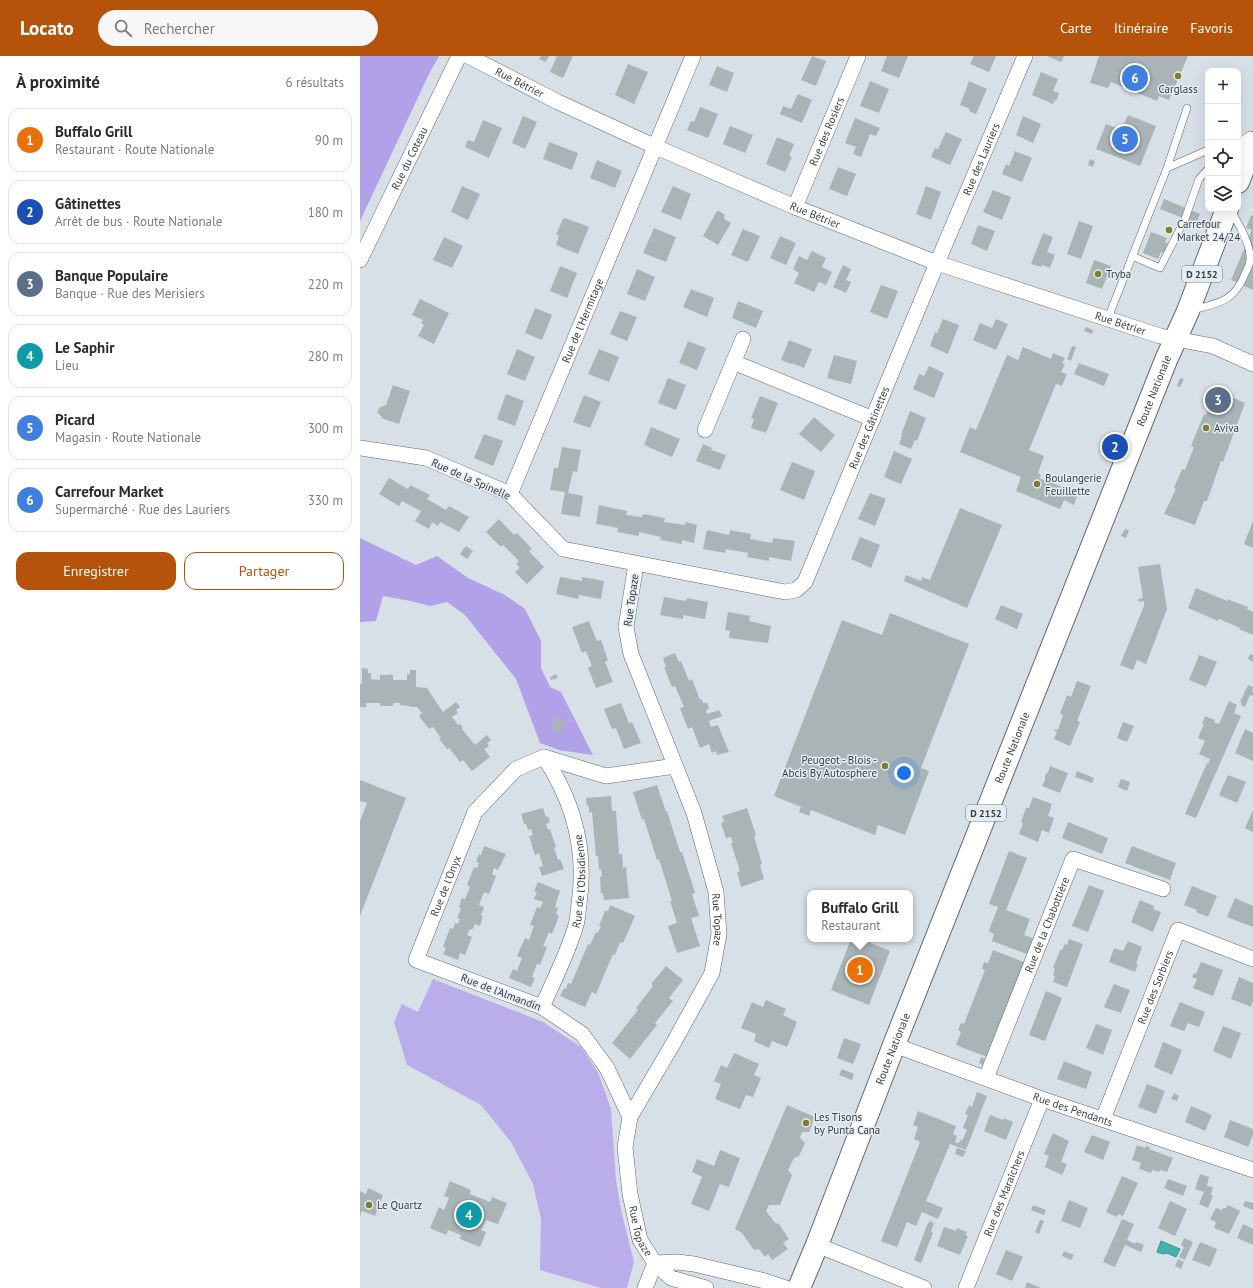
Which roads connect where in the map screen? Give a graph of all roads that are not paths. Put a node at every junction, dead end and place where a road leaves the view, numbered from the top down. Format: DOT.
graph roads {
  1 [pos="458,56"];
  2 [pos="468,56"];
  3 [pos="693,56"];
  4 [pos="858,56"];
  5 [pos="1025,56"];
  6 [pos="1187,108"];
  7 [pos="1253,133"];
  8 [pos="1241,141"];
  9 [pos="1253,143"];
  10 [pos="656,147"];
  11 [pos="1205,151"];
  12 [pos="1167,168"];
  13 [pos="1205,172"];
  14 [pos="1240,176"];
  15 [pos="795,207"];
  16 [pos="1228,212"];
  17 [pos="1231,212"];
  18 [pos="1132,256"];
  19 [pos="360,260"];
  20 [pos="937,263"];
  21 [pos="1188,311"];
  22 [pos="1108,318"];
  23 [pos="743,339"];
  24 [pos="1176,339"];
  25 [pos="733,362"];
  26 [pos="1253,364"];
  27 [pos="873,419"];
  28 [pos="705,430"];
  29 [pos="360,448"];
  30 [pos="510,494"];
  31 [pos="636,564"];
  32 [pos="796,590"];
  33 [pos="544,757"];
  34 [pos="675,766"];
  35 [pos="1163,889"];
  36 [pos="1253,959"];
  37 [pos="416,960"];
  38 [pos="542,1007"];
  39 [pos="894,1045"];
  40 [pos="986,1078"];
  41 [pos="1042,1099"];
  42 [pos="630,1117"];
  43 [pos="1103,1119"];
  44 [pos="1253,1170"];
  45 [pos="817,1245"];
  46 [pos="655,1263"];
  47 [pos="644,1288"];
  48 [pos="706,1288"];
  49 [pos="786,1288"];
  50 [pos="799,1288"];
  51 [pos="924,1288"];
  52 [pos="966,1288"];
  1 -- 19 [label="street, Rue du Coteau"];
  2 -- 10 [label="street, Rue Bétrier"];
  3 -- 10 [label="street, Rue de l'Hermitage"];
  4 -- 15 [label="street, Rue des Rosiers"];
  5 -- 20 [label="street, Rue des Lauriers"];
  6 -- 12 [label="lane"];
  7 -- 8 [label="lane"];
  9 -- 14 [label="main road"];
  10 -- 15 [label="street, Rue Bétrier"];
  10 -- 30 [label="street, Rue de l'Hermitage"];
  11 -- 12 [label="lane"];
  12 -- 18 [label="lane"];
  13 -- 18 [label="lane"];
  15 -- 20 [label="street, Rue Bétrier"];
  16 -- 21 [label="main road, Route Nationale / D 2152"];
  17 -- 21 [label="lane"];
  18 -- 22 [label="lane"];
  20 -- 22 [label="street, Rue Bétrier"];
  20 -- 27 [label="street, Rue des Gâtinettes"];
  21 -- 24 [label="main road, Route Nationale / D 2152"];
  22 -- 24 [label="street, Rue Bétrier"];
  23 -- 25 [label="street"];
  24 -- 26 [label="street, Rue Bétrier"];
  24 -- 39 [label="main road, Route Nationale / D 2152"];
  25 -- 27 [label="street"];
  25 -- 28 [label="street"];
  27 -- 32 [label="street, Rue des Gâtinettes"];
  29 -- 30 [label="street, Rue de la Spinelle"];
  30 -- 31 [label="street, Rue de la Spinelle"];
  31 -- 32 [label="street, Rue de la Spinelle"];
  31 -- 34 [label="street, Rue Topaze"];
  33 -- 34 [label="street"];
  33 -- 37 [label="street, Rue de l'Onyx"];
  33 -- 38 [label="street, Rue de l'Obsidienne"];
  34 -- 42 [label="street, Rue Topaze"];
  35 -- 40 [label="street, Rue de la Chabottière"];
  36 -- 43 [label="street, Rue des Sorbiers"];
  37 -- 38 [label="street, Rue de l'Almandin"];
  38 -- 42 [label="street, Rue de l'Almandin"];
  39 -- 40 [label="street, Rue des Pendants"];
  39 -- 45 [label="main road, Route Nationale / D 2152"];
  40 -- 41 [label="street, Rue des Pendants"];
  41 -- 43 [label="street, Rue des Pendants"];
  41 -- 52 [label="street, Rue des Maraîchers"];
  42 -- 46 [label="street, Rue Topaze"];
  43 -- 44 [label="street, Rue des Pendants"];
  45 -- 50 [label="main road, Route Nationale / D 2152"];
  45 -- 51 [label="street"];
  46 -- 47 [label="street"];
  46 -- 48 [label="street, Rue Topaze"];
  46 -- 49 [label="street"];
}
